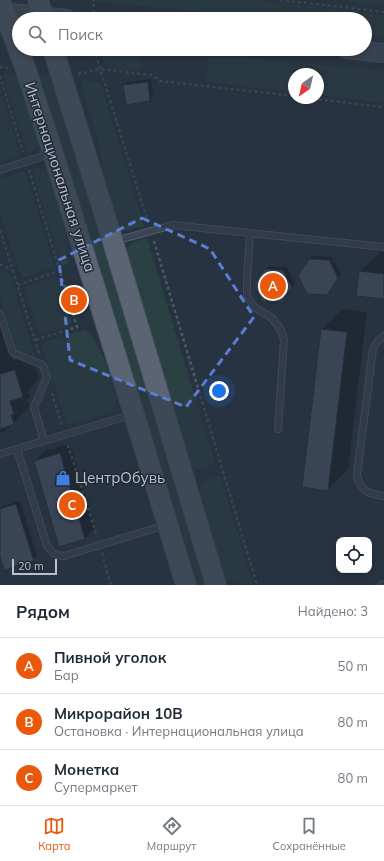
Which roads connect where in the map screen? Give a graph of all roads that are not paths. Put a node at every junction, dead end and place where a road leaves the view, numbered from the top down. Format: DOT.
graph roads {
  1 [pos="2,8"];
  2 [pos="42,12"];
  3 [pos="12,34"];
  4 [pos="372,52"];
  5 [pos="384,53"];
  6 [pos="21,56"];
  7 [pos="55,56"];
  8 [pos="53,153"];
  9 [pos="0,170"];
  10 [pos="250,233"];
  11 [pos="113,242"];
  12 [pos="384,247"];
  13 [pos="0,313"];
  14 [pos="384,336"];
  15 [pos="134,414"];
  16 [pos="278,429"];
  17 [pos="44,441"];
  18 [pos="17,449"];
  19 [pos="0,454"];
  20 [pos="384,496"];
  21 [pos="167,525"];
  22 [pos="384,584"];
  23 [pos="186,585"];
  24 [pos="216,585"];
  25 [pos="381,585"];
  1 -- 2 [label="main road"];
  1 -- 3 [label="main road, Интернациональная улица"];
  4 -- 5 [label="main road"];
  6 -- 8 [label="main road, Интернациональная улица"];
  7 -- 11 [label="main road, Интернациональная улица"];
  8 -- 9 [label="lane"];
  8 -- 15 [label="main road, Интернациональная улица"];
  10 -- 11 [label="lane"];
  10 -- 12 [label="lane"];
  10 -- 16 [label="lane"];
  11 -- 24 [label="main road, Интернациональная улица"];
  13 -- 17 [label="lane"];
  14 -- 20 [label="lane"];
  15 -- 17 [label="lane"];
  15 -- 21 [label="main road, Интернациональная улица"];
  17 -- 18 [label="lane"];
  18 -- 19 [label="lane"];
  18 -- 21 [label="lane"];
  21 -- 23 [label="main road, Интернациональная улица"];
  22 -- 25 [label="lane"];
}
